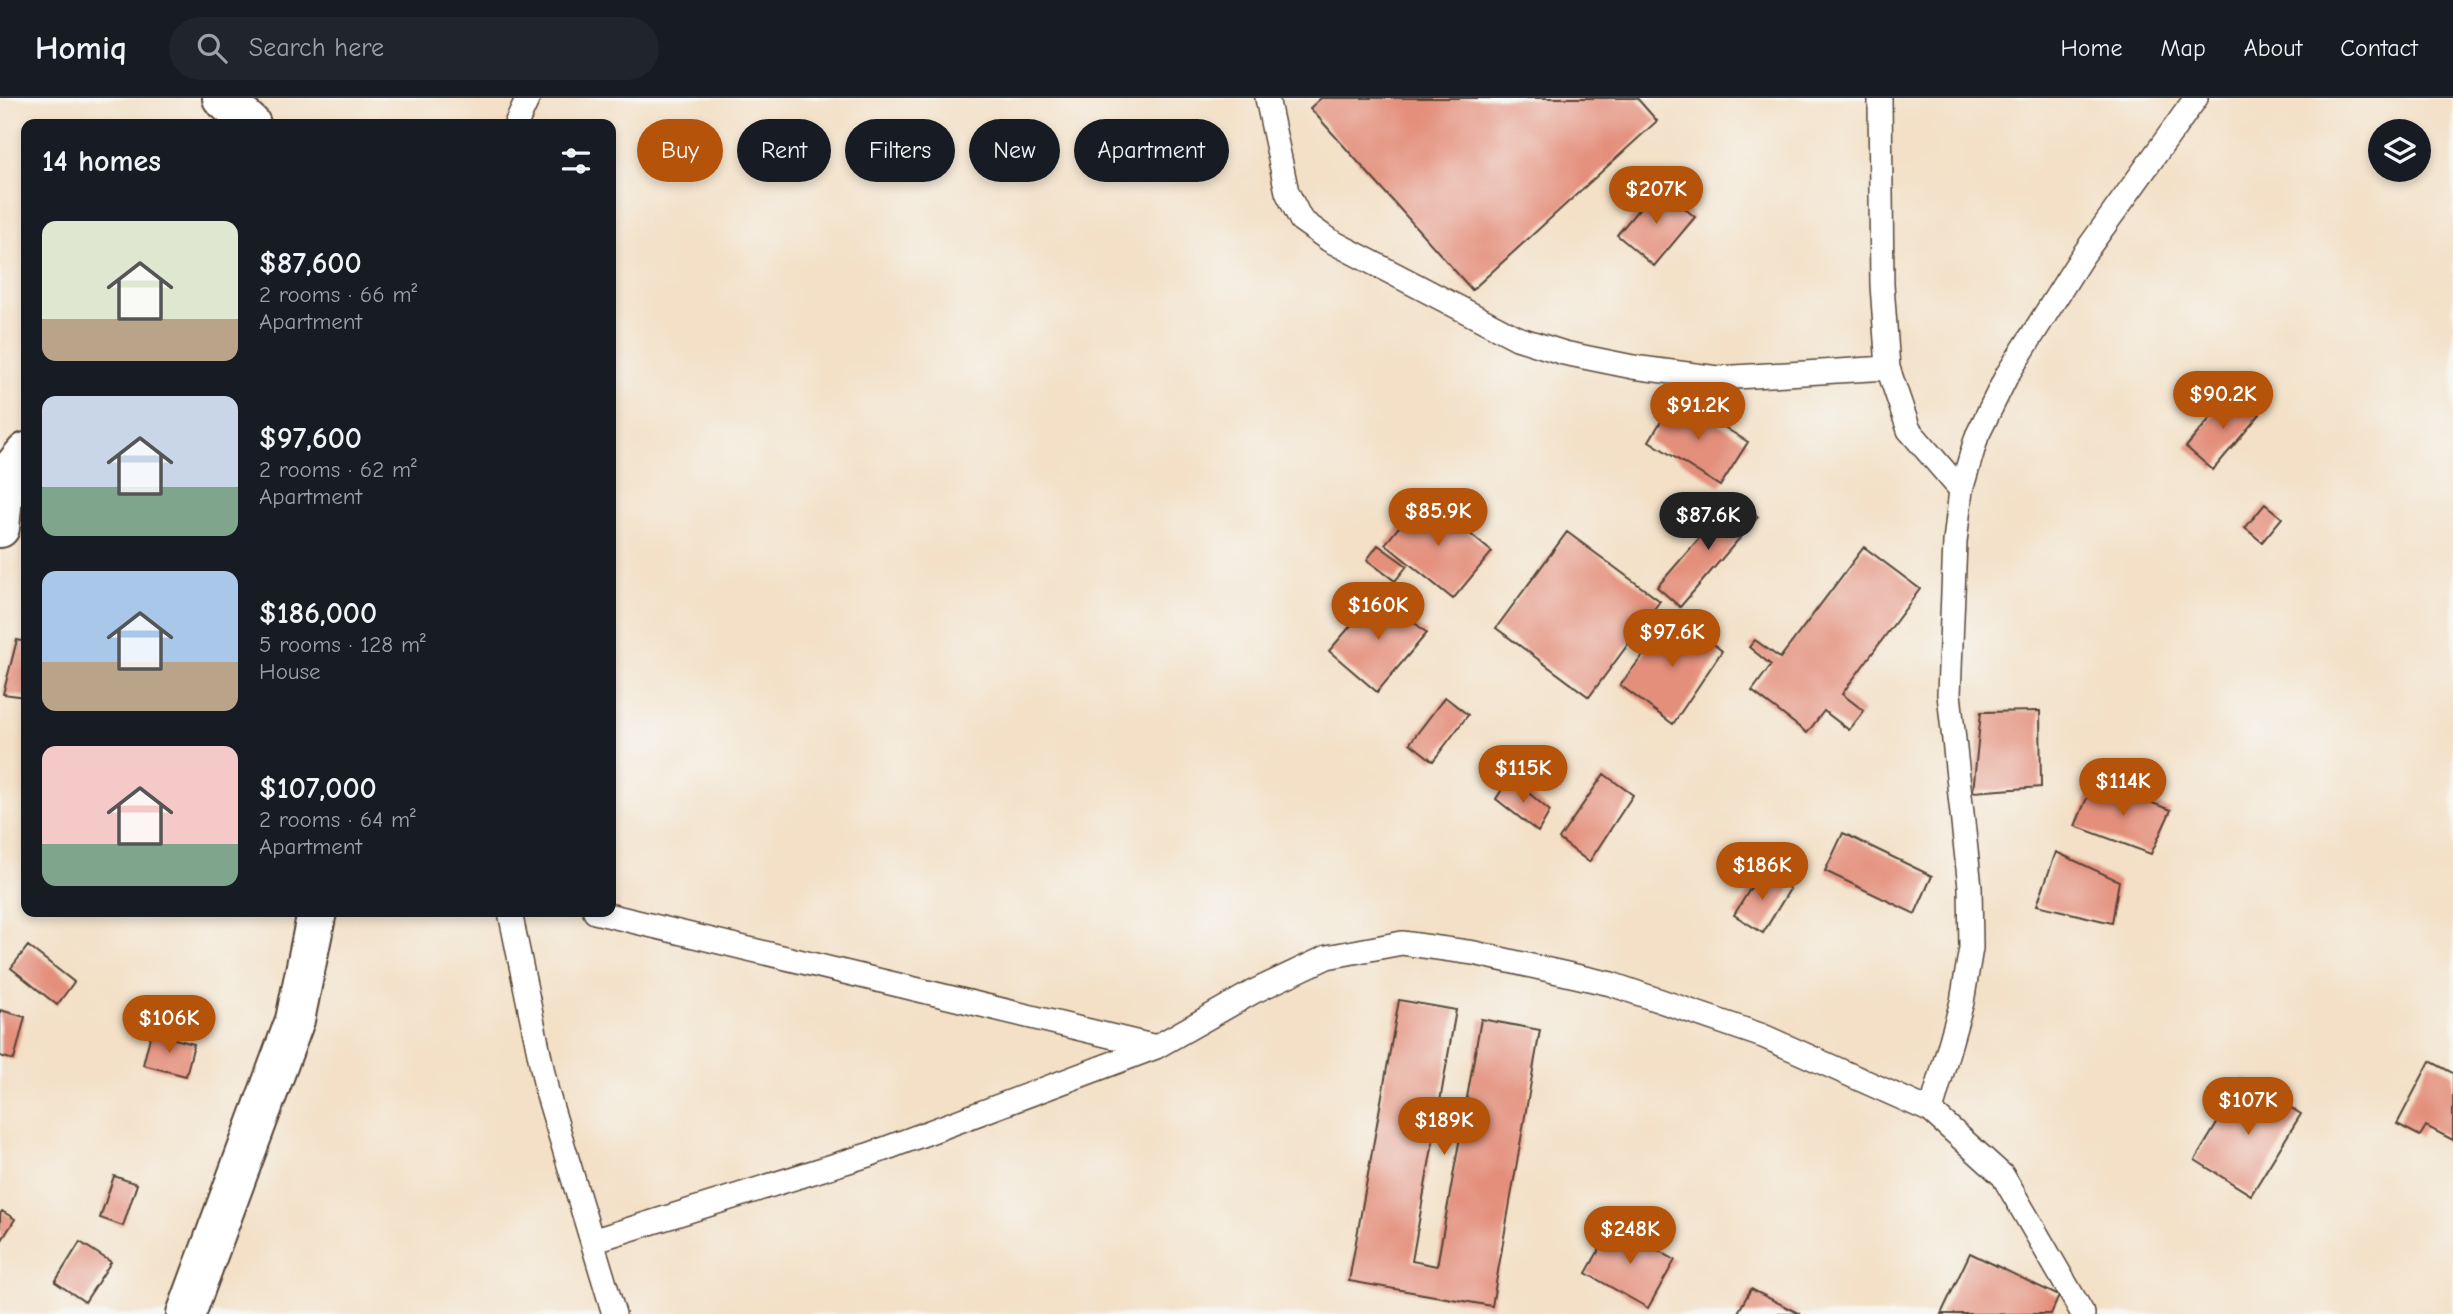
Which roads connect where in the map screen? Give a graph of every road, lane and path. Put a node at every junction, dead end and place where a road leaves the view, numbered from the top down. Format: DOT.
graph roads {
  1 [pos="222,98"];
  2 [pos="528,98"];
  3 [pos="1267,98"];
  4 [pos="1880,98"];
  5 [pos="2196,98"];
  6 [pos="245,119"];
  7 [pos="518,119"];
  8 [pos="1888,368"];
  9 [pos="10,469"];
  10 [pos="1961,490"];
  11 [pos="0,525"];
  12 [pos="21,533"];
  13 [pos="316,917"];
  14 [pos="511,917"];
  15 [pos="616,917"];
  16 [pos="1156,1047"];
  17 [pos="1931,1111"];
  18 [pos="592,1241"];
  19 [pos="186,1314"];
  20 [pos="614,1314"];
  21 [pos="2083,1314"];
  1 -- 6 [label="street"];
  2 -- 7 [label="lane"];
  3 -- 8 [label="lane"];
  4 -- 8 [label="lane"];
  5 -- 10 [label="lane"];
  8 -- 10 [label="lane"];
  9 -- 11 [label="street"];
  10 -- 17 [label="lane"];
  11 -- 12 [label="street"];
  13 -- 19 [label="street"];
  14 -- 18 [label="lane"];
  15 -- 16 [label="lane"];
  16 -- 17 [label="lane"];
  16 -- 18 [label="lane"];
  17 -- 21 [label="lane"];
  18 -- 20 [label="lane"];
}
